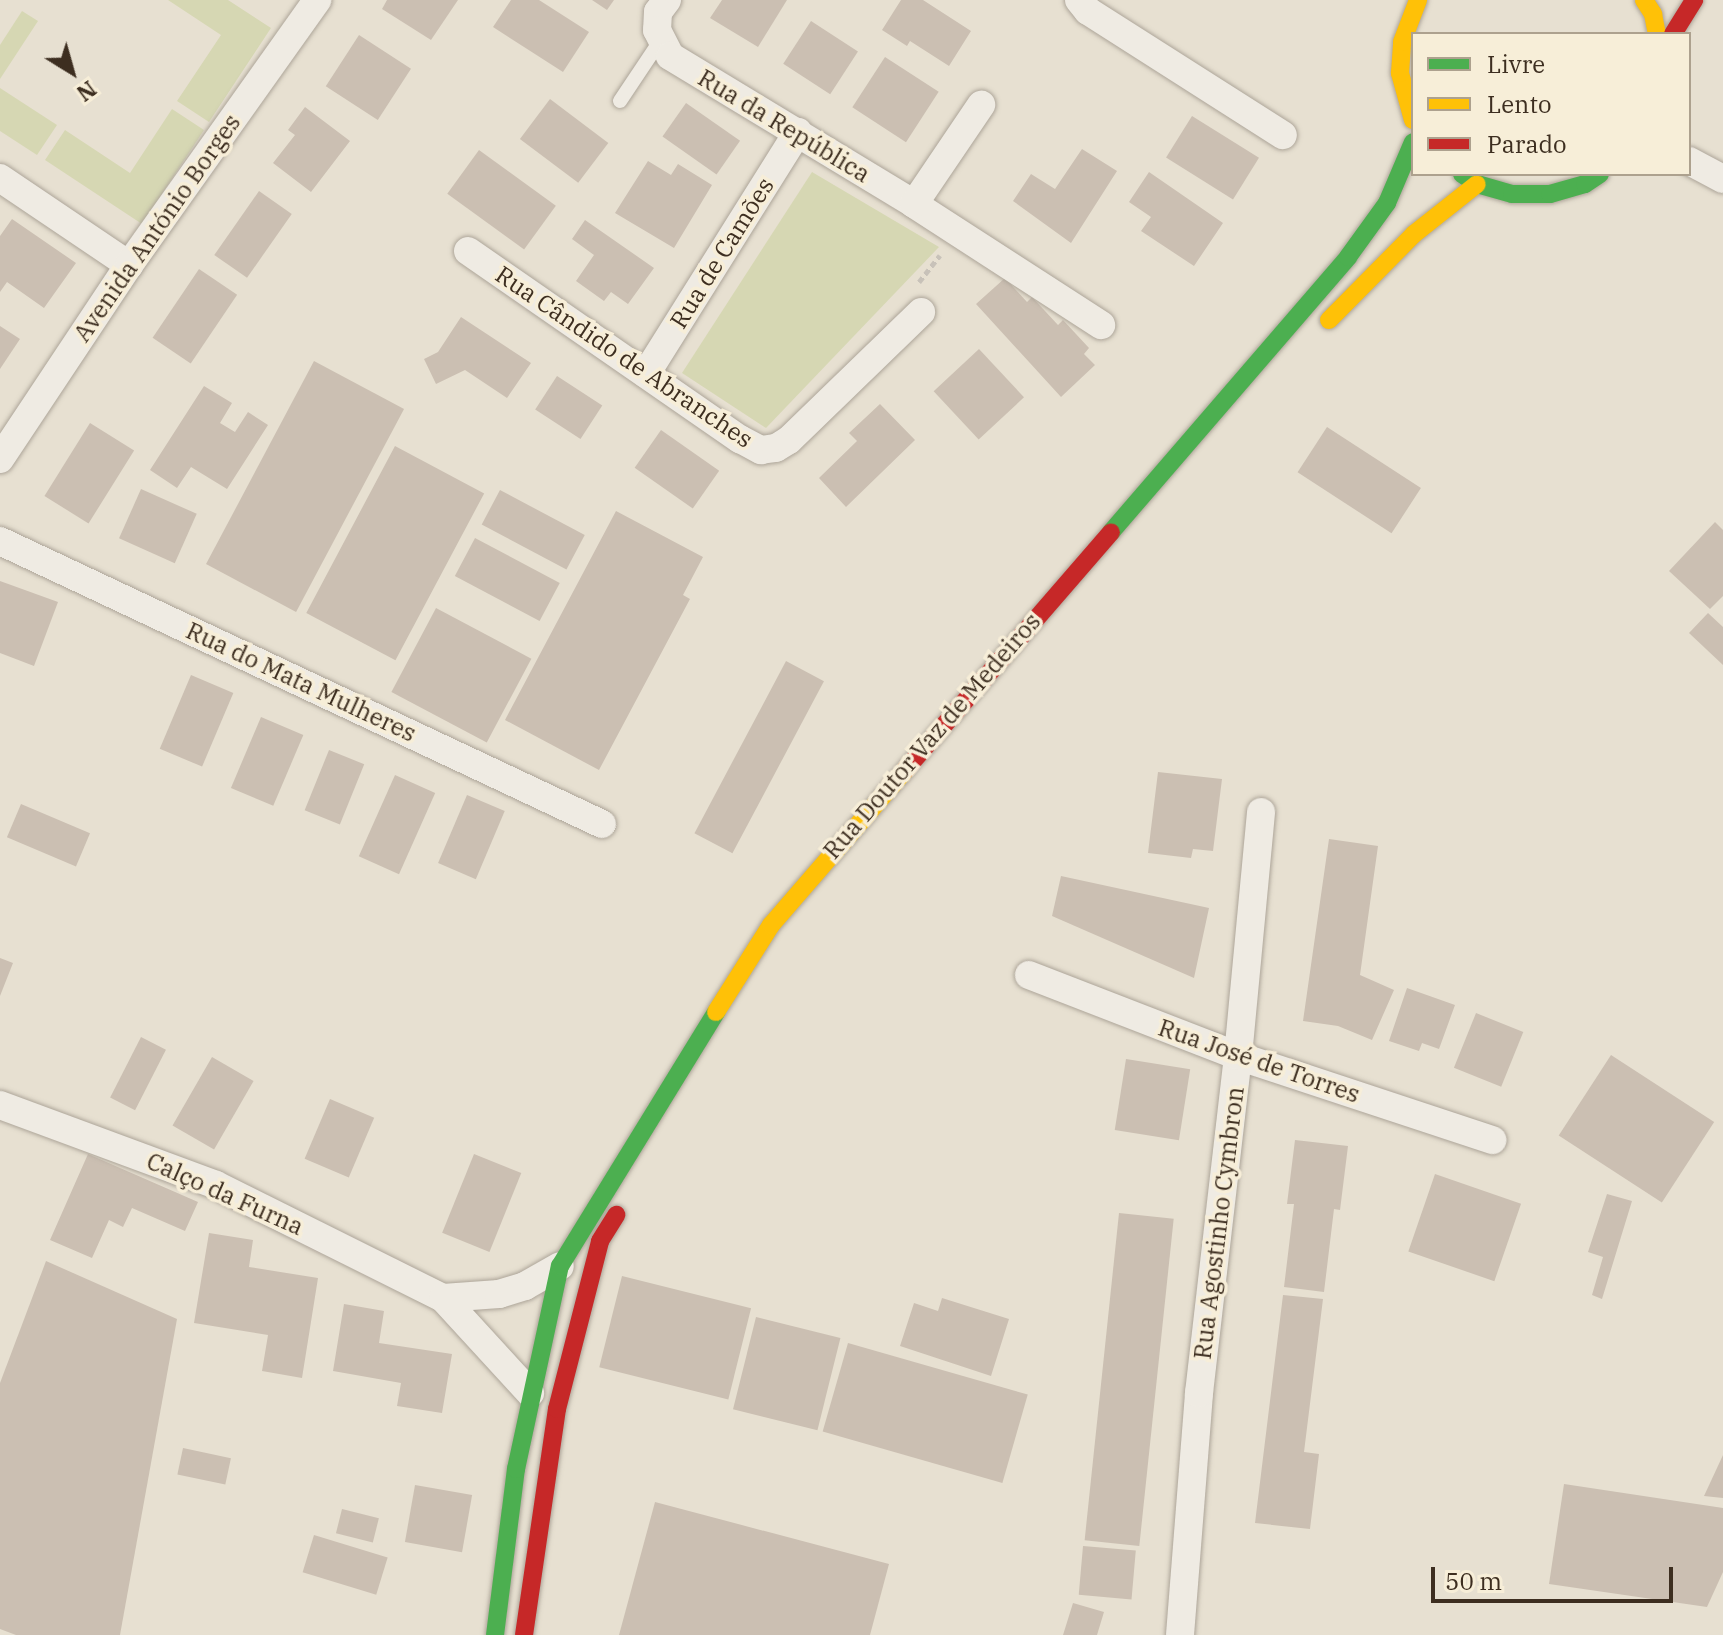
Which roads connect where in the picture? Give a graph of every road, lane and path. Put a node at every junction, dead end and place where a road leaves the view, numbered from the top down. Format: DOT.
graph roads {
  1 [pos="667,0"];
  2 [pos="1079,0"];
  3 [pos="1418,0"];
  4 [pos="1644,0"];
  5 [pos="1694,0"];
  6 [pos="305,4"];
  7 [pos="1657,32"];
  8 [pos="1674,32"];
  9 [pos="660,41"];
  10 [pos="620,101"];
  11 [pos="981,105"];
  12 [pos="1411,113"];
  13 [pos="798,132"];
  14 [pos="1283,135"];
  15 [pos="1411,147"];
  16 [pos="1691,162"];
  17 [pos="1597,176"];
  18 [pos="0,178"];
  19 [pos="1470,179"];
  20 [pos="1723,179"];
  21 [pos="914,204"];
  22 [pos="958,233"];
  23 [pos="468,251"];
  24 [pos="129,265"];
  25 [pos="921,312"];
  26 [pos="1101,325"];
  27 [pos="1313,339"];
  28 [pos="646,374"];
  29 [pos="0,459"];
  30 [pos="0,541"];
  31 [pos="1261,812"];
  32 [pos="602,824"];
  33 [pos="1029,975"];
  34 [pos="1238,1056"];
  35 [pos="0,1105"];
  36 [pos="1492,1140"];
  37 [pos="625,1201"];
  38 [pos="560,1266"];
  39 [pos="443,1298"];
  40 [pos="530,1393"];
  41 [pos="495,1635"];
  42 [pos="524,1635"];
  43 [pos="1180,1635"];
  1 -- 9 [label="street"];
  2 -- 14 [label="street"];
  3 -- 12 [label="street"];
  4 -- 7 [label="street"];
  5 -- 8 [label="street"];
  6 -- 24 [label="street, Avenida António Borges"];
  9 -- 10 [label="lane"];
  9 -- 13 [label="street, Rua da República"];
  11 -- 21 [label="street"];
  13 -- 21 [label="street, Rua da República"];
  13 -- 28 [label="street, Rua de Camões"];
  15 -- 38 [label="street, Rua Doutor Vaz de Medeiros"];
  16 -- 20 [label="street"];
  17 -- 19 [label="street"];
  18 -- 24 [label="street"];
  19 -- 27 [label="street"];
  21 -- 22 [label="street, Rua da República"];
  22 -- 25 [label="path"];
  22 -- 26 [label="street, Rua da República"];
  23 -- 28 [label="street, Rua Cândido de Abranches"];
  24 -- 29 [label="street, Avenida António Borges"];
  25 -- 28 [label="street, Rua Cândido de Abranches"];
  30 -- 32 [label="street, Rua do Mata Mulheres"];
  31 -- 34 [label="street, Rua Agostinho Cymbron"];
  33 -- 34 [label="street, Rua José de Torres"];
  34 -- 36 [label="street, Rua José de Torres"];
  34 -- 43 [label="street, Rua Agostinho Cymbron"];
  35 -- 39 [label="street, Calço da Furna"];
  37 -- 42 [label="street"];
  38 -- 39 [label="street"];
  38 -- 40 [label="street, Rua Doutor Vaz de Medeiros"];
  39 -- 40 [label="street, Calço da Furna"];
  40 -- 41 [label="street"];
}
